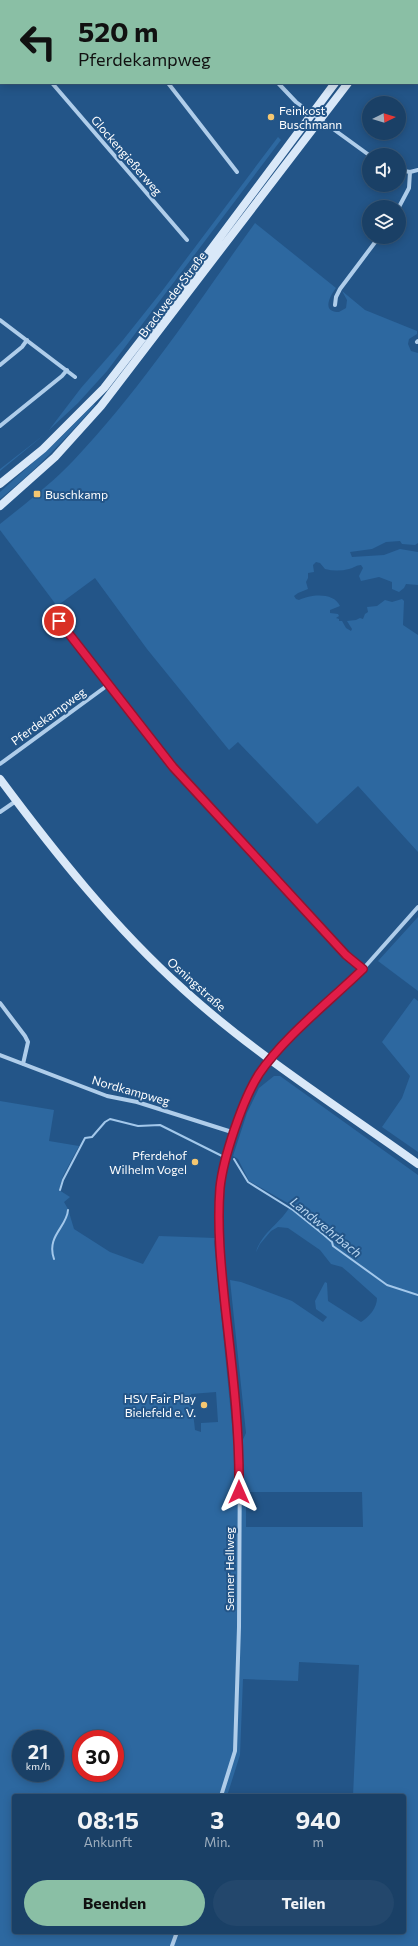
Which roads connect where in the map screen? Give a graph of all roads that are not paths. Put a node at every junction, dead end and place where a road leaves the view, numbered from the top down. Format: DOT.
graph roads {
  1 [pos="53,84"];
  2 [pos="169,84"];
  3 [pos="279,84"];
  4 [pos="334,84"];
  5 [pos="347,84"];
  6 [pos="312,114"];
  7 [pos="320,120"];
  8 [pos="362,151"];
  9 [pos="418,170"];
  10 [pos="406,171"];
  11 [pos="237,172"];
  12 [pos="410,172"];
  13 [pos="402,200"];
  14 [pos="187,240"];
  15 [pos="374,244"];
  16 [pos="335,305"];
  17 [pos="0,320"];
  18 [pos="27,340"];
  19 [pos="0,365"];
  20 [pos="67,370"];
  21 [pos="75,377"];
  22 [pos="0,426"];
  23 [pos="0,484"];
  24 [pos="0,506"];
  25 [pos="59,621"];
  26 [pos="108,685"];
  27 [pos="0,764"];
  28 [pos="0,779"];
  29 [pos="16,801"];
  30 [pos="0,812"];
  31 [pos="418,907"];
  32 [pos="363,969"];
  33 [pos="0,1003"];
  34 [pos="0,1055"];
  35 [pos="271,1059"];
  36 [pos="23,1064"];
  37 [pos="235,1133"];
  38 [pos="418,1164"];
  39 [pos="222,1794"];
  40 [pos="176,1934"];
  41 [pos="172,1946"];
  1 -- 14 [label="street, Glockengießerweg"];
  2 -- 11 [label="street"];
  3 -- 6 [label="street"];
  4 -- 6 [label="main road, Brackweder Straße"];
  5 -- 7 [label="main road, Brackweder Straße"];
  6 -- 7 [label="street"];
  6 -- 23 [label="main road, Brackweder Straße"];
  7 -- 8 [label="street"];
  7 -- 24 [label="main road, Brackweder Straße"];
  9 -- 12 [label="street"];
  10 -- 12 [label="street"];
  12 -- 13 [label="street"];
  15 -- 16 [label="street"];
  17 -- 18 [label="street"];
  18 -- 19 [label="street"];
  18 -- 20 [label="street"];
  20 -- 21 [label="street"];
  20 -- 22 [label="street"];
  25 -- 26 [label="street"];
  26 -- 27 [label="street, Pferdekampweg"];
  26 -- 32 [label="street"];
  28 -- 29 [label="main road, Osningstraße"];
  29 -- 30 [label="street"];
  29 -- 35 [label="main road, Osningstraße"];
  31 -- 32 [label="street, Senner Hellweg"];
  32 -- 35 [label="street, Senner Hellweg"];
  33 -- 36 [label="street"];
  34 -- 36 [label="street, Nordkampweg"];
  35 -- 37 [label="street, Senner Hellweg"];
  35 -- 38 [label="main road, Osningstraße"];
  36 -- 37 [label="street, Nordkampweg"];
  37 -- 39 [label="street, Senner Hellweg"];
  40 -- 41 [label="street"];
}
